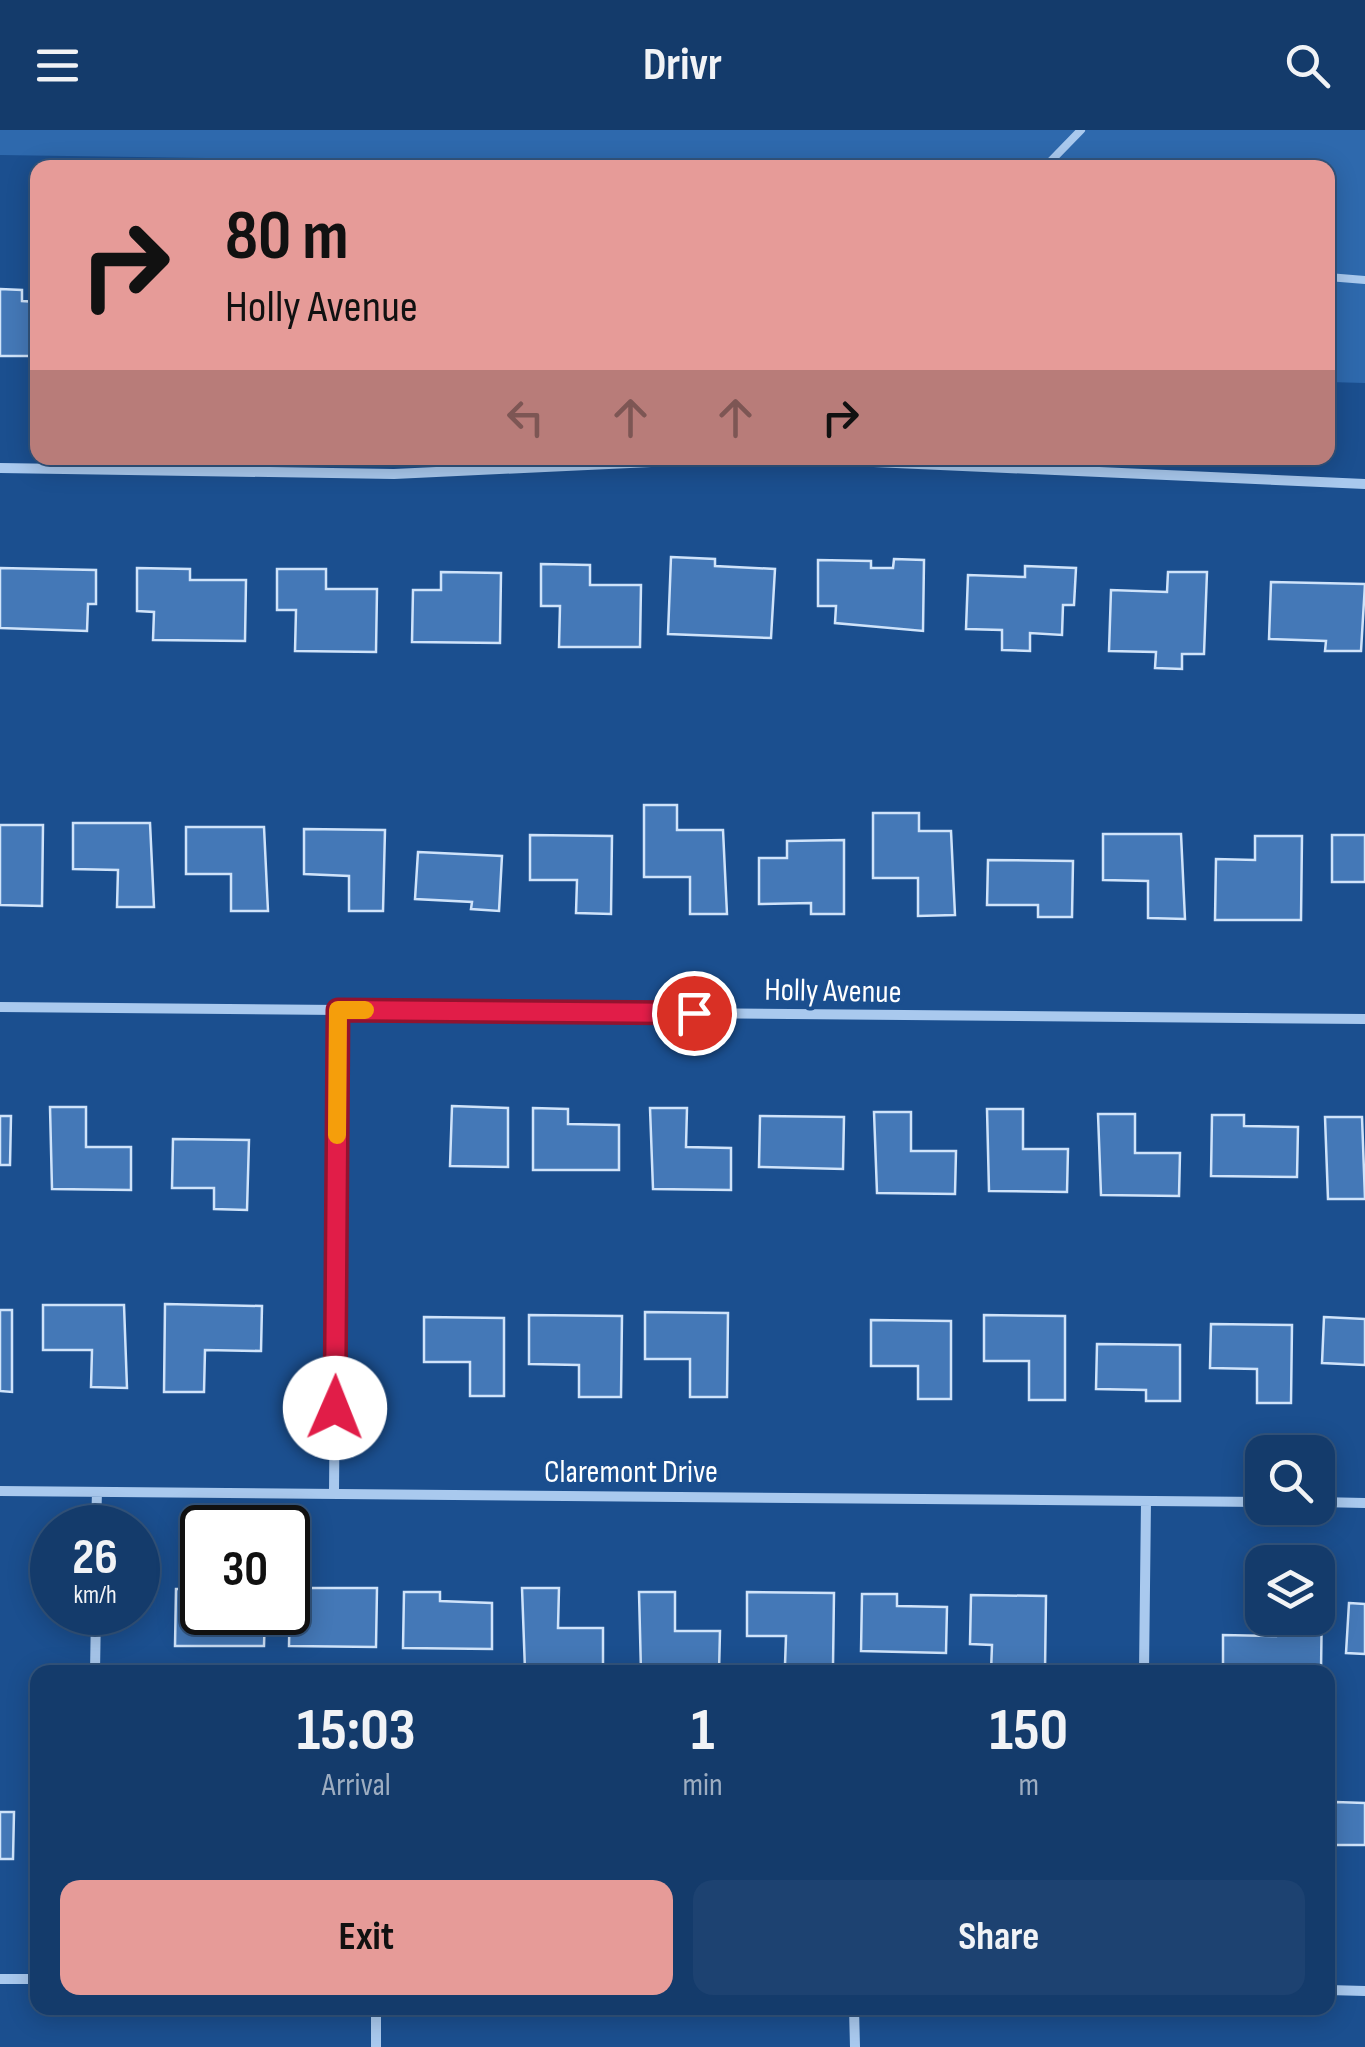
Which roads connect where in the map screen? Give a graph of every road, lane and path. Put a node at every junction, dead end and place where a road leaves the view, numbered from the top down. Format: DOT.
graph roads {
  1 [pos="1080,130"];
  2 [pos="1052,160"];
  3 [pos="1335,278"];
  4 [pos="1365,280"];
  5 [pos="586,465"];
  6 [pos="941,465"];
  7 [pos="0,468"];
  8 [pos="1365,484"];
  9 [pos="0,1008"];
  10 [pos="338,1010"];
  11 [pos="1365,1019"];
  12 [pos="0,1491"];
  13 [pos="96,1492"];
  14 [pos="334,1494"];
  15 [pos="1146,1500"];
  16 [pos="1245,1502"];
  17 [pos="1335,1502"];
  18 [pos="1365,1502"];
  19 [pos="96,1505"];
  20 [pos="96,1635"];
  21 [pos="95,1665"];
  22 [pos="1144,1665"];
  23 [pos="0,1979"];
  24 [pos="30,1979"];
  25 [pos="1335,1990"];
  26 [pos="1365,1991"];
  27 [pos="376,2015"];
  28 [pos="854,2015"];
  29 [pos="376,2047"];
  30 [pos="855,2047"];
  1 -- 2 [label="lane"];
  3 -- 4 [label="lane"];
  5 -- 7 [label="street"];
  6 -- 8 [label="street"];
  9 -- 10 [label="street, Holly Avenue"];
  10 -- 11 [label="street, Holly Avenue"];
  10 -- 14 [label="street"];
  12 -- 13 [label="street, Claremont Drive"];
  13 -- 14 [label="street, Claremont Drive"];
  13 -- 19 [label="street"];
  14 -- 15 [label="street, Claremont Drive"];
  15 -- 16 [label="street, Claremont Drive"];
  15 -- 22 [label="street"];
  17 -- 18 [label="street"];
  20 -- 21 [label="street"];
  23 -- 24 [label="street"];
  25 -- 26 [label="street"];
  27 -- 29 [label="street"];
  28 -- 30 [label="street"];
}
